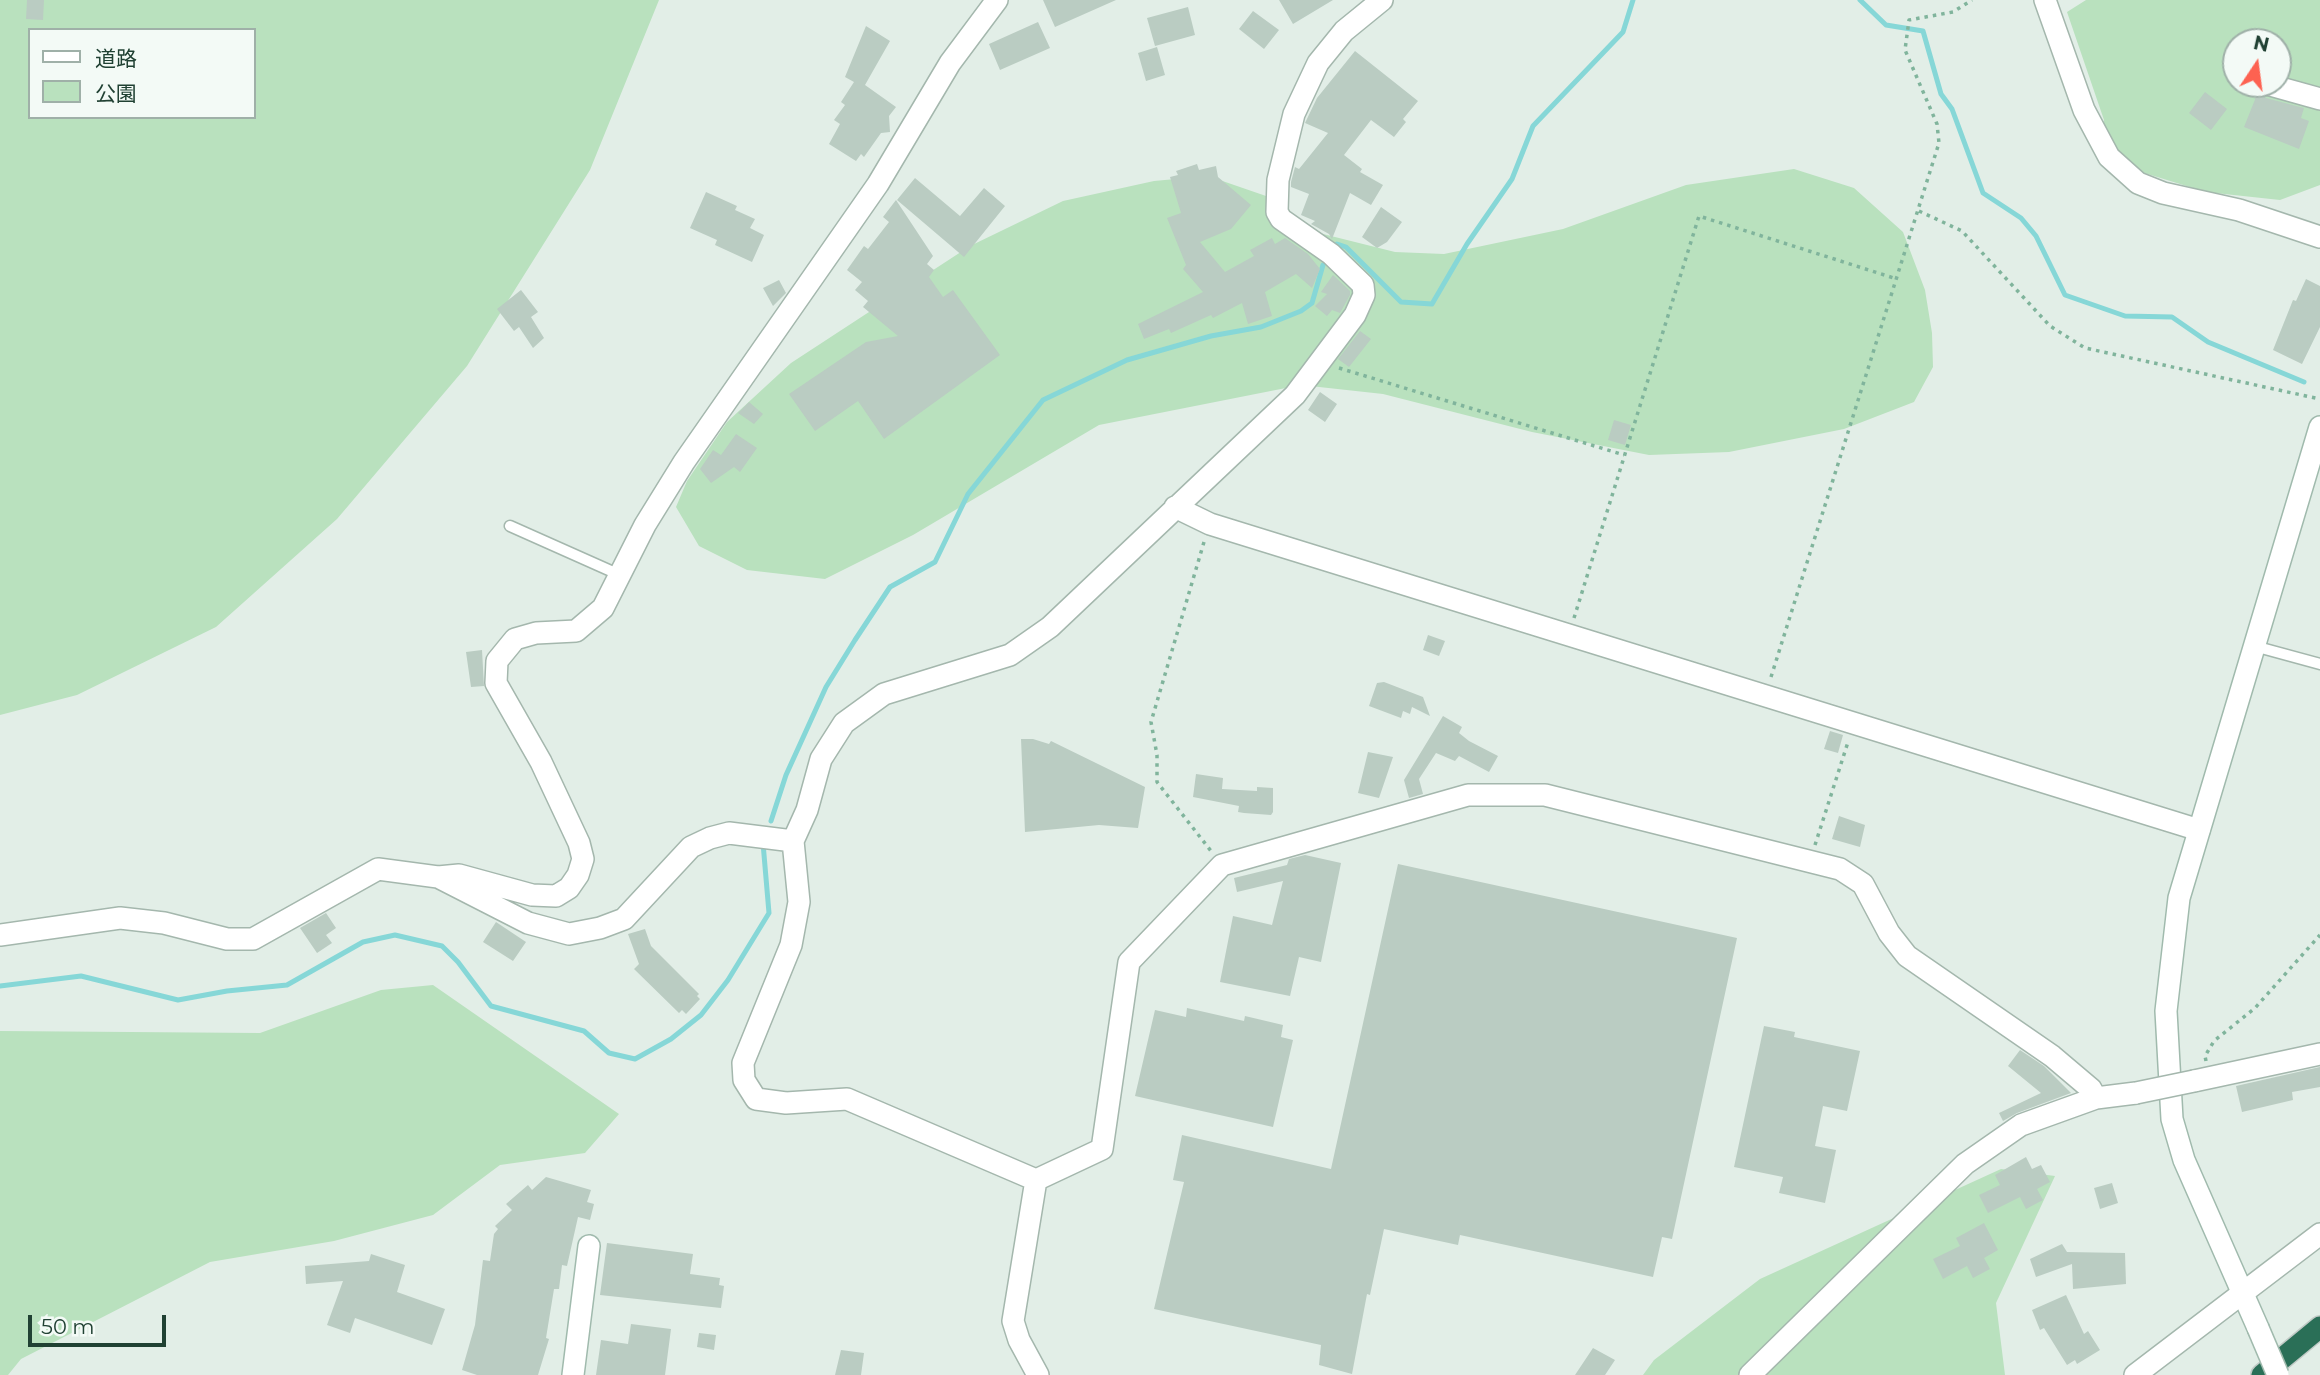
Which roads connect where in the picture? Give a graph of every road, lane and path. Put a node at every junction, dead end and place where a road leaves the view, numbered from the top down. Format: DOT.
graph roads {
  1 [pos="998,0"];
  2 [pos="1382,0"];
  3 [pos="1972,0"];
  4 [pos="2045,0"];
  5 [pos="2292,91"];
  6 [pos="2320,99"];
  7 [pos="1919,211"];
  8 [pos="2320,237"];
  9 [pos="1897,279"];
  10 [pos="1320,362"];
  11 [pos="2320,399"];
  12 [pos="2320,427"];
  13 [pos="1625,455"];
  14 [pos="1175,507"];
  15 [pos="1210,524"];
  16 [pos="510,526"];
  17 [pos="620,575"];
  18 [pos="1569,635"];
  19 [pos="2254,646"];
  20 [pos="2320,664"];
  21 [pos="1765,696"];
  22 [pos="1854,724"];
  23 [pos="2199,830"];
  24 [pos="793,841"];
  25 [pos="1811,860"];
  26 [pos="1222,865"];
  27 [pos="438,877"];
  28 [pos="0,935"];
  29 [pos="2320,935"];
  30 [pos="2320,1054"];
  31 [pos="2201,1079"];
  32 [pos="2096,1098"];
  33 [pos="1037,1180"];
  34 [pos="2320,1234"];
  35 [pos="589,1246"];
  36 [pos="2243,1294"];
  37 [pos="2320,1327"];
  38 [pos="573,1375"];
  39 [pos="1038,1375"];
  40 [pos="1750,1375"];
  41 [pos="2135,1375"];
  42 [pos="2262,1375"];
  43 [pos="2278,1375"];
  1 -- 17 [label="street"];
  2 -- 10 [label="street"];
  3 -- 7 [label="path"];
  4 -- 8 [label="street"];
  5 -- 6 [label="street"];
  7 -- 9 [label="path"];
  7 -- 11 [label="path"];
  9 -- 13 [label="path"];
  9 -- 21 [label="path"];
  10 -- 13 [label="path"];
  10 -- 14 [label="street"];
  12 -- 19 [label="street"];
  13 -- 18 [label="path"];
  14 -- 15 [label="street"];
  14 -- 24 [label="street"];
  15 -- 18 [label="street"];
  15 -- 26 [label="path"];
  16 -- 17 [label="lane"];
  17 -- 27 [label="street"];
  18 -- 21 [label="street"];
  19 -- 20 [label="lane"];
  19 -- 23 [label="street"];
  21 -- 22 [label="street"];
  22 -- 23 [label="street"];
  22 -- 25 [label="path"];
  23 -- 36 [label="street"];
  24 -- 27 [label="street"];
  24 -- 33 [label="street"];
  25 -- 26 [label="street"];
  25 -- 32 [label="street"];
  26 -- 33 [label="street"];
  27 -- 28 [label="street"];
  29 -- 31 [label="path"];
  30 -- 31 [label="street"];
  31 -- 32 [label="street, bridge"];
  32 -- 40 [label="street"];
  33 -- 39 [label="street"];
  34 -- 36 [label="street"];
  35 -- 38 [label="street"];
  36 -- 41 [label="street"];
  36 -- 43 [label="street, bridge"];
  37 -- 42 [label="highway"];
}
